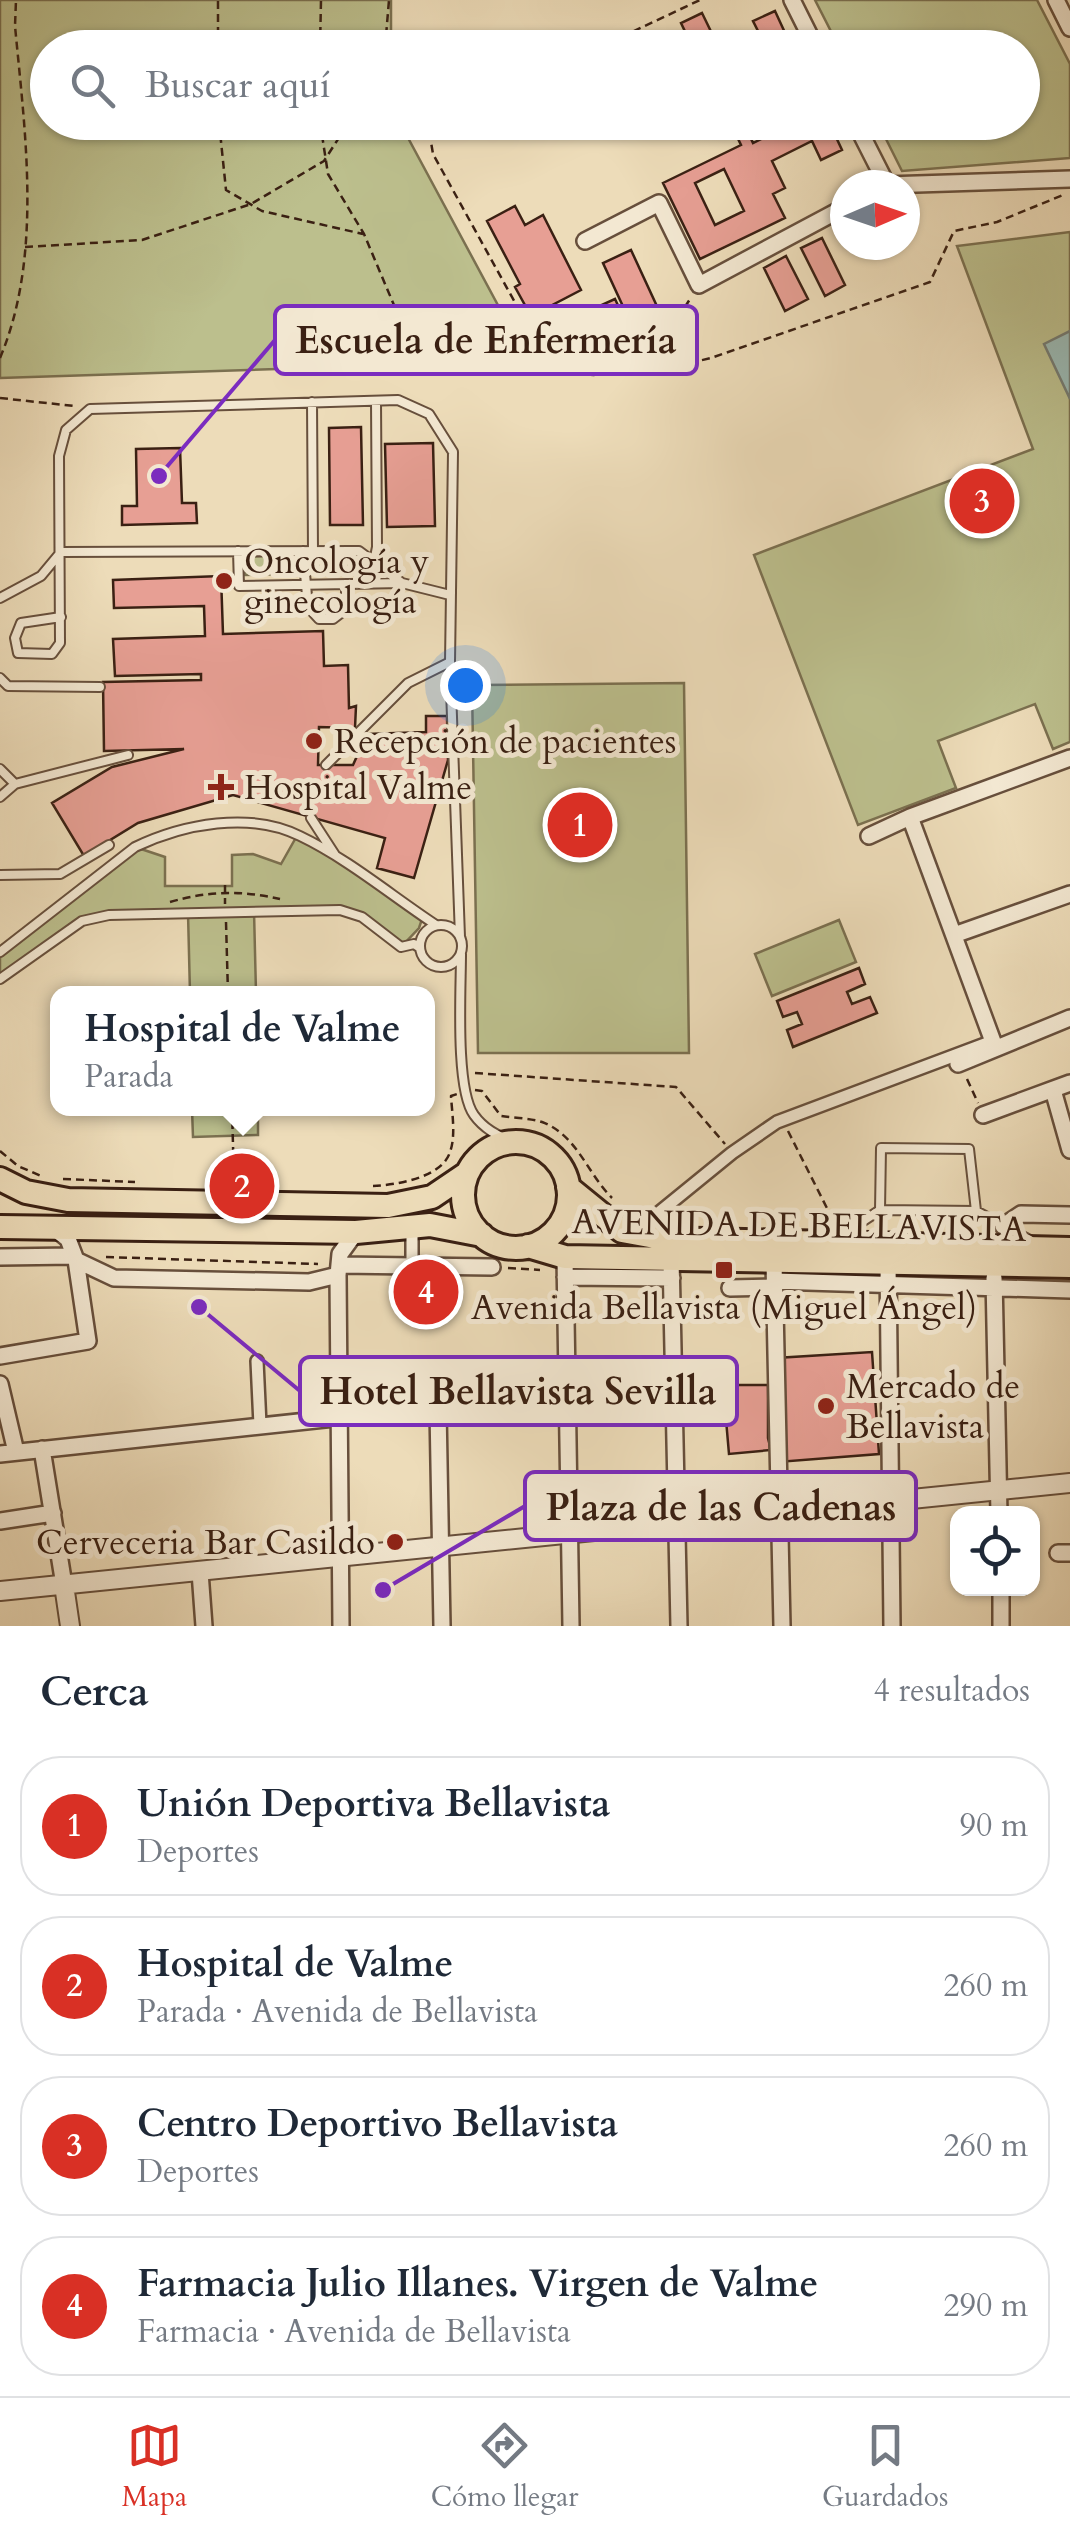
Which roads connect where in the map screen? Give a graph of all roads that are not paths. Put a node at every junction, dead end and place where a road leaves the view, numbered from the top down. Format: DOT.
graph roads {
  1 [pos="792,0"];
  2 [pos="1056,0"];
  3 [pos="1070,28"];
  4 [pos="807,30"];
  5 [pos="864,140"];
  6 [pos="879,170"];
  7 [pos="1070,179"];
  8 [pos="920,184"];
  9 [pos="830,215"];
  10 [pos="585,241"];
  11 [pos="376,400"];
  12 [pos="312,402"];
  13 [pos="303,551"];
  14 [pos="314,551"];
  15 [pos="61,552"];
  16 [pos="238,552"];
  17 [pos="374,562"];
  18 [pos="402,583"];
  19 [pos="304,584"];
  20 [pos="346,584"];
  21 [pos="357,584"];
  22 [pos="450,595"];
  23 [pos="0,598"];
  24 [pos="60,618"];
  25 [pos="450,662"];
  26 [pos="0,678"];
  27 [pos="100,687"];
  28 [pos="4,688"];
  29 [pos="128,756"];
  30 [pos="1070,758"];
  31 [pos="326,765"];
  32 [pos="0,769"];
  33 [pos="15,784"];
  34 [pos="0,797"];
  35 [pos="910,817"];
  36 [pos="311,818"];
  37 [pos="869,836"];
  38 [pos="109,845"];
  39 [pos="337,859"];
  40 [pos="0,875"];
  41 [pos="1070,894"];
  42 [pos="436,926"];
  43 [pos="954,935"];
  44 [pos="460,937"];
  45 [pos="420,948"];
  46 [pos="0,952"];
  47 [pos="461,954"];
  48 [pos="0,980"];
  49 [pos="1070,1018"];
  50 [pos="994,1044"];
  51 [pos="961,1069"];
  52 [pos="1070,1083"];
  53 [pos="1053,1090"];
  54 [pos="983,1115"];
  55 [pos="512,1142"];
  56 [pos="1070,1150"];
  57 [pos="466,1174"];
  58 [pos="0,1179"];
  59 [pos="568,1187"];
  60 [pos="880,1210"];
  61 [pos="976,1211"];
  62 [pos="1070,1214"];
  63 [pos="0,1226"];
  64 [pos="51,1226"];
  65 [pos="1003,1226"];
  66 [pos="412,1227"];
  67 [pos="641,1227"];
  68 [pos="356,1232"];
  69 [pos="482,1235"];
  70 [pos="834,1235"];
  71 [pos="528,1246"];
  72 [pos="1059,1248"];
  73 [pos="0,1257"];
  74 [pos="75,1258"];
  75 [pos="1070,1266"];
  76 [pos="492,1267"];
  77 [pos="565,1267"];
  78 [pos="671,1268"];
  79 [pos="338,1270"];
  80 [pos="412,1270"];
  81 [pos="889,1274"];
  82 [pos="774,1276"];
  83 [pos="994,1276"];
  84 [pos="730,1288"];
  85 [pos="1070,1290"];
  86 [pos="0,1356"];
  87 [pos="257,1361"];
  88 [pos="0,1384"];
  89 [pos="567,1393"];
  90 [pos="438,1409"];
  91 [pos="339,1417"];
  92 [pos="260,1425"];
  93 [pos="42,1449"];
  94 [pos="8,1453"];
  95 [pos="1070,1483"];
  96 [pos="998,1489"];
  97 [pos="892,1501"];
  98 [pos="999,1506"];
  99 [pos="780,1511"];
  100 [pos="53,1513"];
  101 [pos="0,1521"];
  102 [pos="678,1523"];
  103 [pos="569,1534"];
  104 [pos="440,1548"];
  105 [pos="341,1556"];
  106 [pos="200,1572"];
  107 [pos="64,1586"];
  108 [pos="0,1591"];
  109 [pos="1001,1596"];
  110 [pos="70,1626"];
  111 [pos="204,1626"];
  112 [pos="341,1626"];
  113 [pos="442,1626"];
  114 [pos="571,1626"];
  115 [pos="679,1626"];
  116 [pos="782,1626"];
  117 [pos="892,1626"];
  118 [pos="1002,1626"];
  1 -- 4 [label="street"];
  2 -- 3 [label="street"];
  5 -- 6 [label="street"];
  7 -- 8 [label="street"];
  9 -- 10 [label="street"];
  11 -- 12 [label="lane"];
  11 -- 17 [label="lane"];
  11 -- 22 [label="lane"];
  12 -- 14 [label="lane"];
  12 -- 15 [label="lane"];
  13 -- 14 [label="lane"];
  13 -- 16 [label="lane"];
  13 -- 19 [label="lane"];
  14 -- 17 [label="lane"];
  15 -- 16 [label="lane"];
  15 -- 23 [label="lane"];
  15 -- 24 [label="lane"];
  16 -- 19 [label="lane"];
  17 -- 18 [label="lane"];
  17 -- 21 [label="lane"];
  18 -- 21 [label="lane"];
  18 -- 22 [label="lane"];
  19 -- 20 [label="lane"];
  19 -- 20 [label="lane"];
  20 -- 21 [label="lane"];
  22 -- 25 [label="lane"];
  24 -- 24 [label="lane"];
  25 -- 31 [label="lane"];
  25 -- 44 [label="lane"];
  26 -- 28 [label="lane"];
  27 -- 28 [label="lane"];
  29 -- 33 [label="lane"];
  30 -- 35 [label="street"];
  32 -- 33 [label="lane"];
  33 -- 34 [label="lane"];
  35 -- 37 [label="street"];
  35 -- 43 [label="street"];
  36 -- 39 [label="lane"];
  38 -- 40 [label="lane"];
  39 -- 42 [label="lane"];
  39 -- 46 [label="lane"];
  41 -- 43 [label="street"];
  42 -- 44 [label="lane"];
  42 -- 45 [label="lane"];
  43 -- 50 [label="street"];
  44 -- 47 [label="lane"];
  45 -- 47 [label="lane"];
  45 -- 48 [label="lane"];
  47 -- 55 [label="lane"];
  49 -- 50 [label="street"];
  50 -- 51 [label="street"];
  50 -- 67 [label="street"];
  52 -- 53 [label="street"];
  53 -- 54 [label="street"];
  53 -- 56 [label="street"];
  55 -- 57 [label="main road"];
  55 -- 59 [label="main road"];
  57 -- 58 [label="main road"];
  57 -- 69 [label="main road"];
  59 -- 67 [label="main road, AVENIDA DE BELLAVISTA"];
  59 -- 71 [label="main road"];
  60 -- 61 [label="lane"];
  60 -- 61 [label="lane"];
  60 -- 70 [label="lane"];
  61 -- 65 [label="lane"];
  62 -- 65 [label="street"];
  63 -- 64 [label="main road"];
  64 -- 68 [label="main road"];
  64 -- 74 [label="street"];
  65 -- 72 [label="lane"];
  66 -- 68 [label="main road"];
  66 -- 69 [label="main road"];
  66 -- 80 [label="street"];
  67 -- 70 [label="main road, AVENIDA DE BELLAVISTA"];
  68 -- 79 [label="street"];
  69 -- 71 [label="main road"];
  70 -- 72 [label="main road, AVENIDA DE BELLAVISTA"];
  71 -- 77 [label="main road, AVENIDA DE BELLAVISTA"];
  73 -- 74 [label="street"];
  74 -- 79 [label="street"];
  74 -- 86 [label="street"];
  75 -- 83 [label="main road, AVENIDA DE BELLAVISTA"];
  76 -- 80 [label="street"];
  77 -- 78 [label="main road, AVENIDA DE BELLAVISTA"];
  77 -- 89 [label="street"];
  78 -- 82 [label="main road, AVENIDA DE BELLAVISTA"];
  78 -- 102 [label="street"];
  79 -- 80 [label="street"];
  79 -- 91 [label="street"];
  81 -- 82 [label="main road, AVENIDA DE BELLAVISTA"];
  81 -- 83 [label="main road, AVENIDA DE BELLAVISTA"];
  81 -- 97 [label="street"];
  82 -- 84 [label="street"];
  82 -- 99 [label="street"];
  83 -- 85 [label="street, AVENIDA DE BELLAVISTA"];
  83 -- 96 [label="street"];
  87 -- 92 [label="street"];
  88 -- 94 [label="street"];
  89 -- 90 [label="street"];
  89 -- 103 [label="street"];
  90 -- 91 [label="street"];
  90 -- 104 [label="street"];
  91 -- 92 [label="street"];
  91 -- 105 [label="street"];
  92 -- 93 [label="street"];
  93 -- 94 [label="street"];
  93 -- 100 [label="street"];
  95 -- 96 [label="street"];
  96 -- 97 [label="street"];
  96 -- 98 [label="street"];
  97 -- 99 [label="street"];
  97 -- 117 [label="street"];
  99 -- 102 [label="street"];
  99 -- 116 [label="street"];
  100 -- 101 [label="street"];
  100 -- 107 [label="street"];
  102 -- 103 [label="street"];
  102 -- 115 [label="street"];
  103 -- 104 [label="street"];
  103 -- 114 [label="street"];
  104 -- 105 [label="street"];
  104 -- 113 [label="street"];
  105 -- 106 [label="street"];
  105 -- 112 [label="street"];
  106 -- 107 [label="street"];
  106 -- 111 [label="street"];
  107 -- 108 [label="street"];
  107 -- 110 [label="street"];
  109 -- 118 [label="street"];
}
